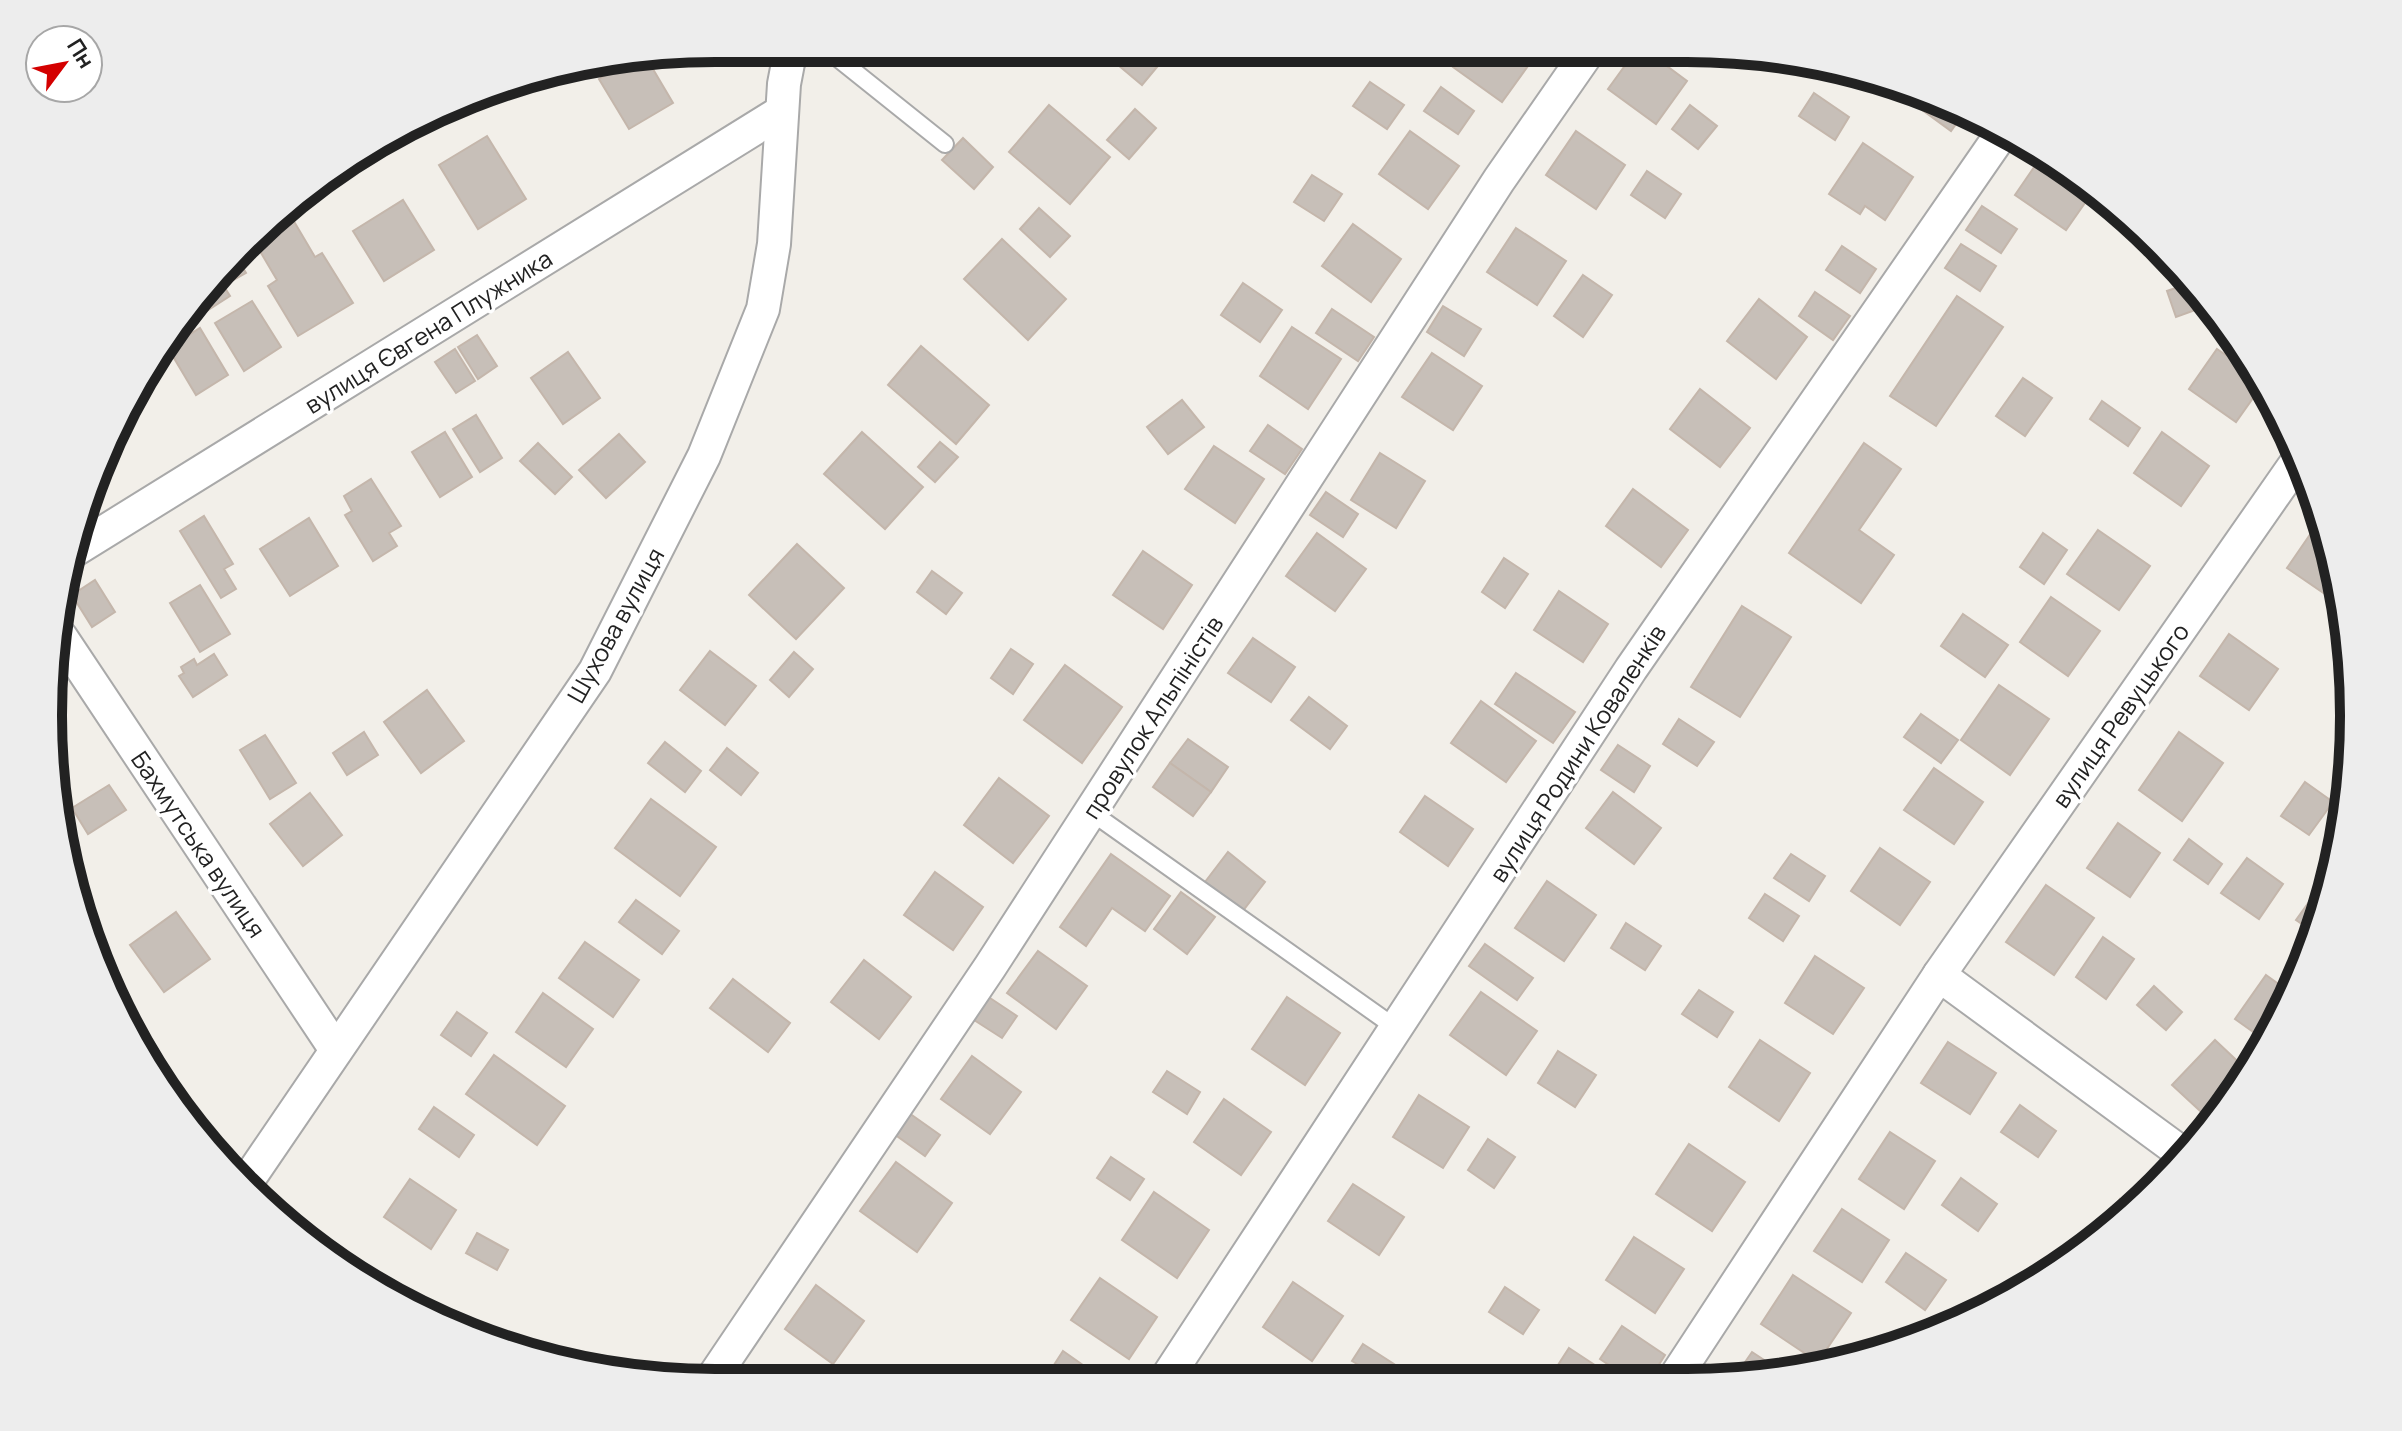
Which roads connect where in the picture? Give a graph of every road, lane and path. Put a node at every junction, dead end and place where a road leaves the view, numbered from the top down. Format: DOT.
graph roads {
  1 [pos="788,62"];
  2 [pos="842,62"];
  3 [pos="1581,62"];
  4 [pos="781,112"];
  5 [pos="1997,141"];
  6 [pos="945,144"];
  7 [pos="2292,469"];
  8 [pos="85,544"];
  9 [pos="66,645"];
  10 [pos="1091,812"];
  11 [pos="1939,975"];
  12 [pos="1396,1028"];
  13 [pos="336,1050"];
  14 [pos="2176,1149"];
  15 [pos="251,1176"];
  16 [pos="719,1369"];
  17 [pos="1173,1369"];
  18 [pos="1681,1369"];
  1 -- 4 [label="street, Шухова вулиця"];
  2 -- 6 [label="lane"];
  3 -- 10 [label="street, провулок Альпіністів"];
  4 -- 8 [label="street, вулиця Євгена Плужника"];
  4 -- 13 [label="street, Шухова вулиця"];
  5 -- 12 [label="street, вулиця Родини Коваленків"];
  7 -- 11 [label="street, вулиця Ревуцького"];
  9 -- 13 [label="street, Бахмутська вулиця"];
  10 -- 12 [label="lane"];
  10 -- 16 [label="street, провулок Альпіністів"];
  11 -- 14 [label="street"];
  11 -- 18 [label="street, вулиця Ревуцького"];
  12 -- 17 [label="street, вулиця Родини Коваленків"];
  13 -- 15 [label="street, Шухова вулиця"];
}
